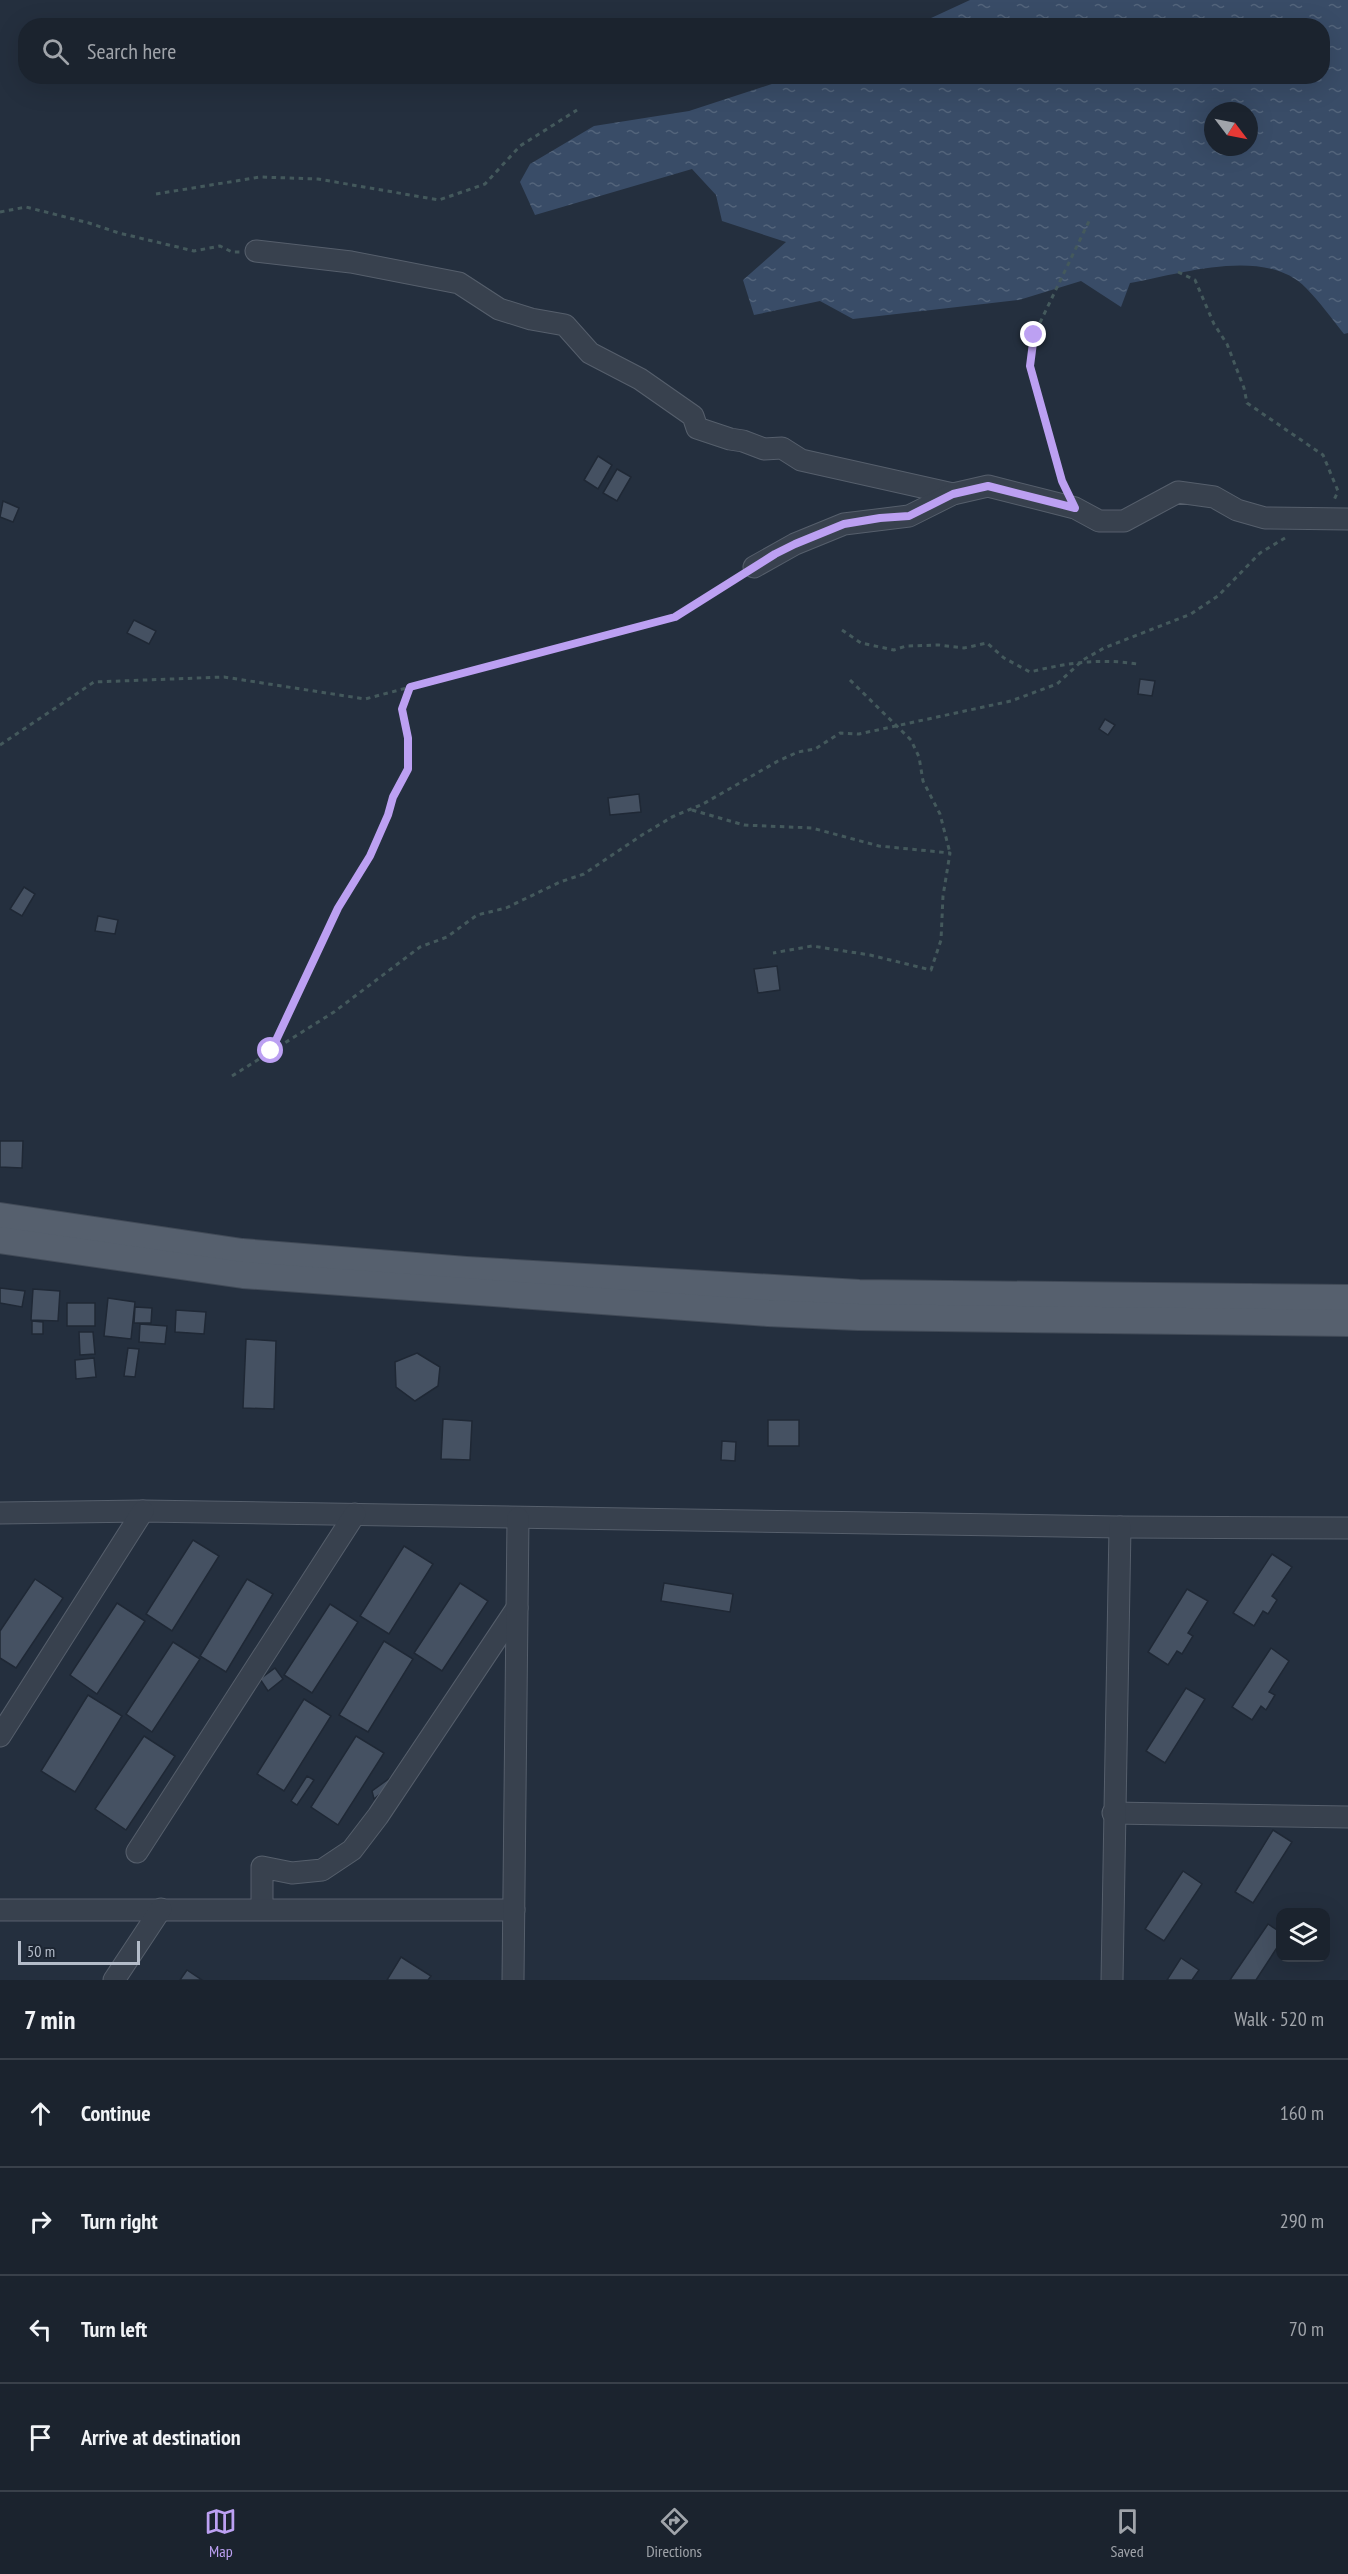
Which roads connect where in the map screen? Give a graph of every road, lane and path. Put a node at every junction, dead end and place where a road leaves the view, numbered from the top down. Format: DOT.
graph roads {
  1 [pos="577,110"];
  2 [pos="156,194"];
  3 [pos="0,212"];
  4 [pos="1090,217"];
  5 [pos="256,251"];
  6 [pos="1178,272"];
  7 [pos="953,494"];
  8 [pos="1075,508"];
  9 [pos="1315,519"];
  10 [pos="1348,519"];
  11 [pos="1287,536"];
  12 [pos="754,567"];
  13 [pos="842,630"];
  14 [pos="1083,660"];
  15 [pos="1137,664"];
  16 [pos="850,680"];
  17 [pos="410,687"];
  18 [pos="898,726"];
  19 [pos="0,745"];
  20 [pos="690,809"];
  21 [pos="950,853"];
  22 [pos="773,954"];
  23 [pos="271,1051"];
  24 [pos="232,1076"];
  25 [pos="0,1216"];
  26 [pos="0,1240"];
  27 [pos="465,1280"];
  28 [pos="766,1288"];
  29 [pos="1348,1298"];
  30 [pos="1143,1308"];
  31 [pos="768,1313"];
  32 [pos="1348,1323"];
  33 [pos="142,1511"];
  34 [pos="0,1513"];
  35 [pos="355,1514"];
  36 [pos="518,1518"];
  37 [pos="1120,1527"];
  38 [pos="1348,1528"];
  39 [pos="517,1608"];
  40 [pos="0,1736"];
  41 [pos="1113,1813"];
  42 [pos="1348,1817"];
  43 [pos="137,1852"];
  44 [pos="262,1909"];
  45 [pos="0,1910"];
  46 [pos="161,1910"];
  47 [pos="514,1910"];
  48 [pos="114,1980"];
  49 [pos="513,1980"];
  50 [pos="1112,1980"];
  1 -- 2 [label="path"];
  3 -- 5 [label="path"];
  4 -- 8 [label="path"];
  5 -- 7 [label="street"];
  6 -- 9 [label="path"];
  7 -- 8 [label="street"];
  7 -- 12 [label="street"];
  8 -- 9 [label="street"];
  9 -- 10 [label="street"];
  11 -- 14 [label="path"];
  12 -- 17 [label="path"];
  13 -- 14 [label="path"];
  14 -- 15 [label="path"];
  14 -- 18 [label="path"];
  16 -- 18 [label="path"];
  17 -- 19 [label="path"];
  17 -- 23 [label="path"];
  18 -- 20 [label="path"];
  18 -- 21 [label="path"];
  20 -- 21 [label="path"];
  20 -- 23 [label="path"];
  21 -- 22 [label="path"];
  23 -- 24 [label="path"];
  25 -- 27 [label="main road"];
  26 -- 27 [label="main road"];
  27 -- 28 [label="main road"];
  27 -- 31 [label="main road"];
  28 -- 30 [label="main road"];
  28 -- 31 [label="main road"];
  29 -- 30 [label="main road"];
  30 -- 31 [label="main road"];
  30 -- 32 [label="main road"];
  33 -- 34 [label="street"];
  33 -- 35 [label="street"];
  33 -- 40 [label="street"];
  35 -- 36 [label="street"];
  35 -- 43 [label="street"];
  36 -- 37 [label="street"];
  36 -- 39 [label="street"];
  37 -- 38 [label="street"];
  37 -- 41 [label="street"];
  39 -- 44 [label="street"];
  39 -- 47 [label="street"];
  41 -- 42 [label="street"];
  41 -- 50 [label="street"];
  44 -- 46 [label="street"];
  44 -- 47 [label="street"];
  45 -- 46 [label="street"];
  46 -- 48 [label="street"];
  47 -- 49 [label="street"];
}
